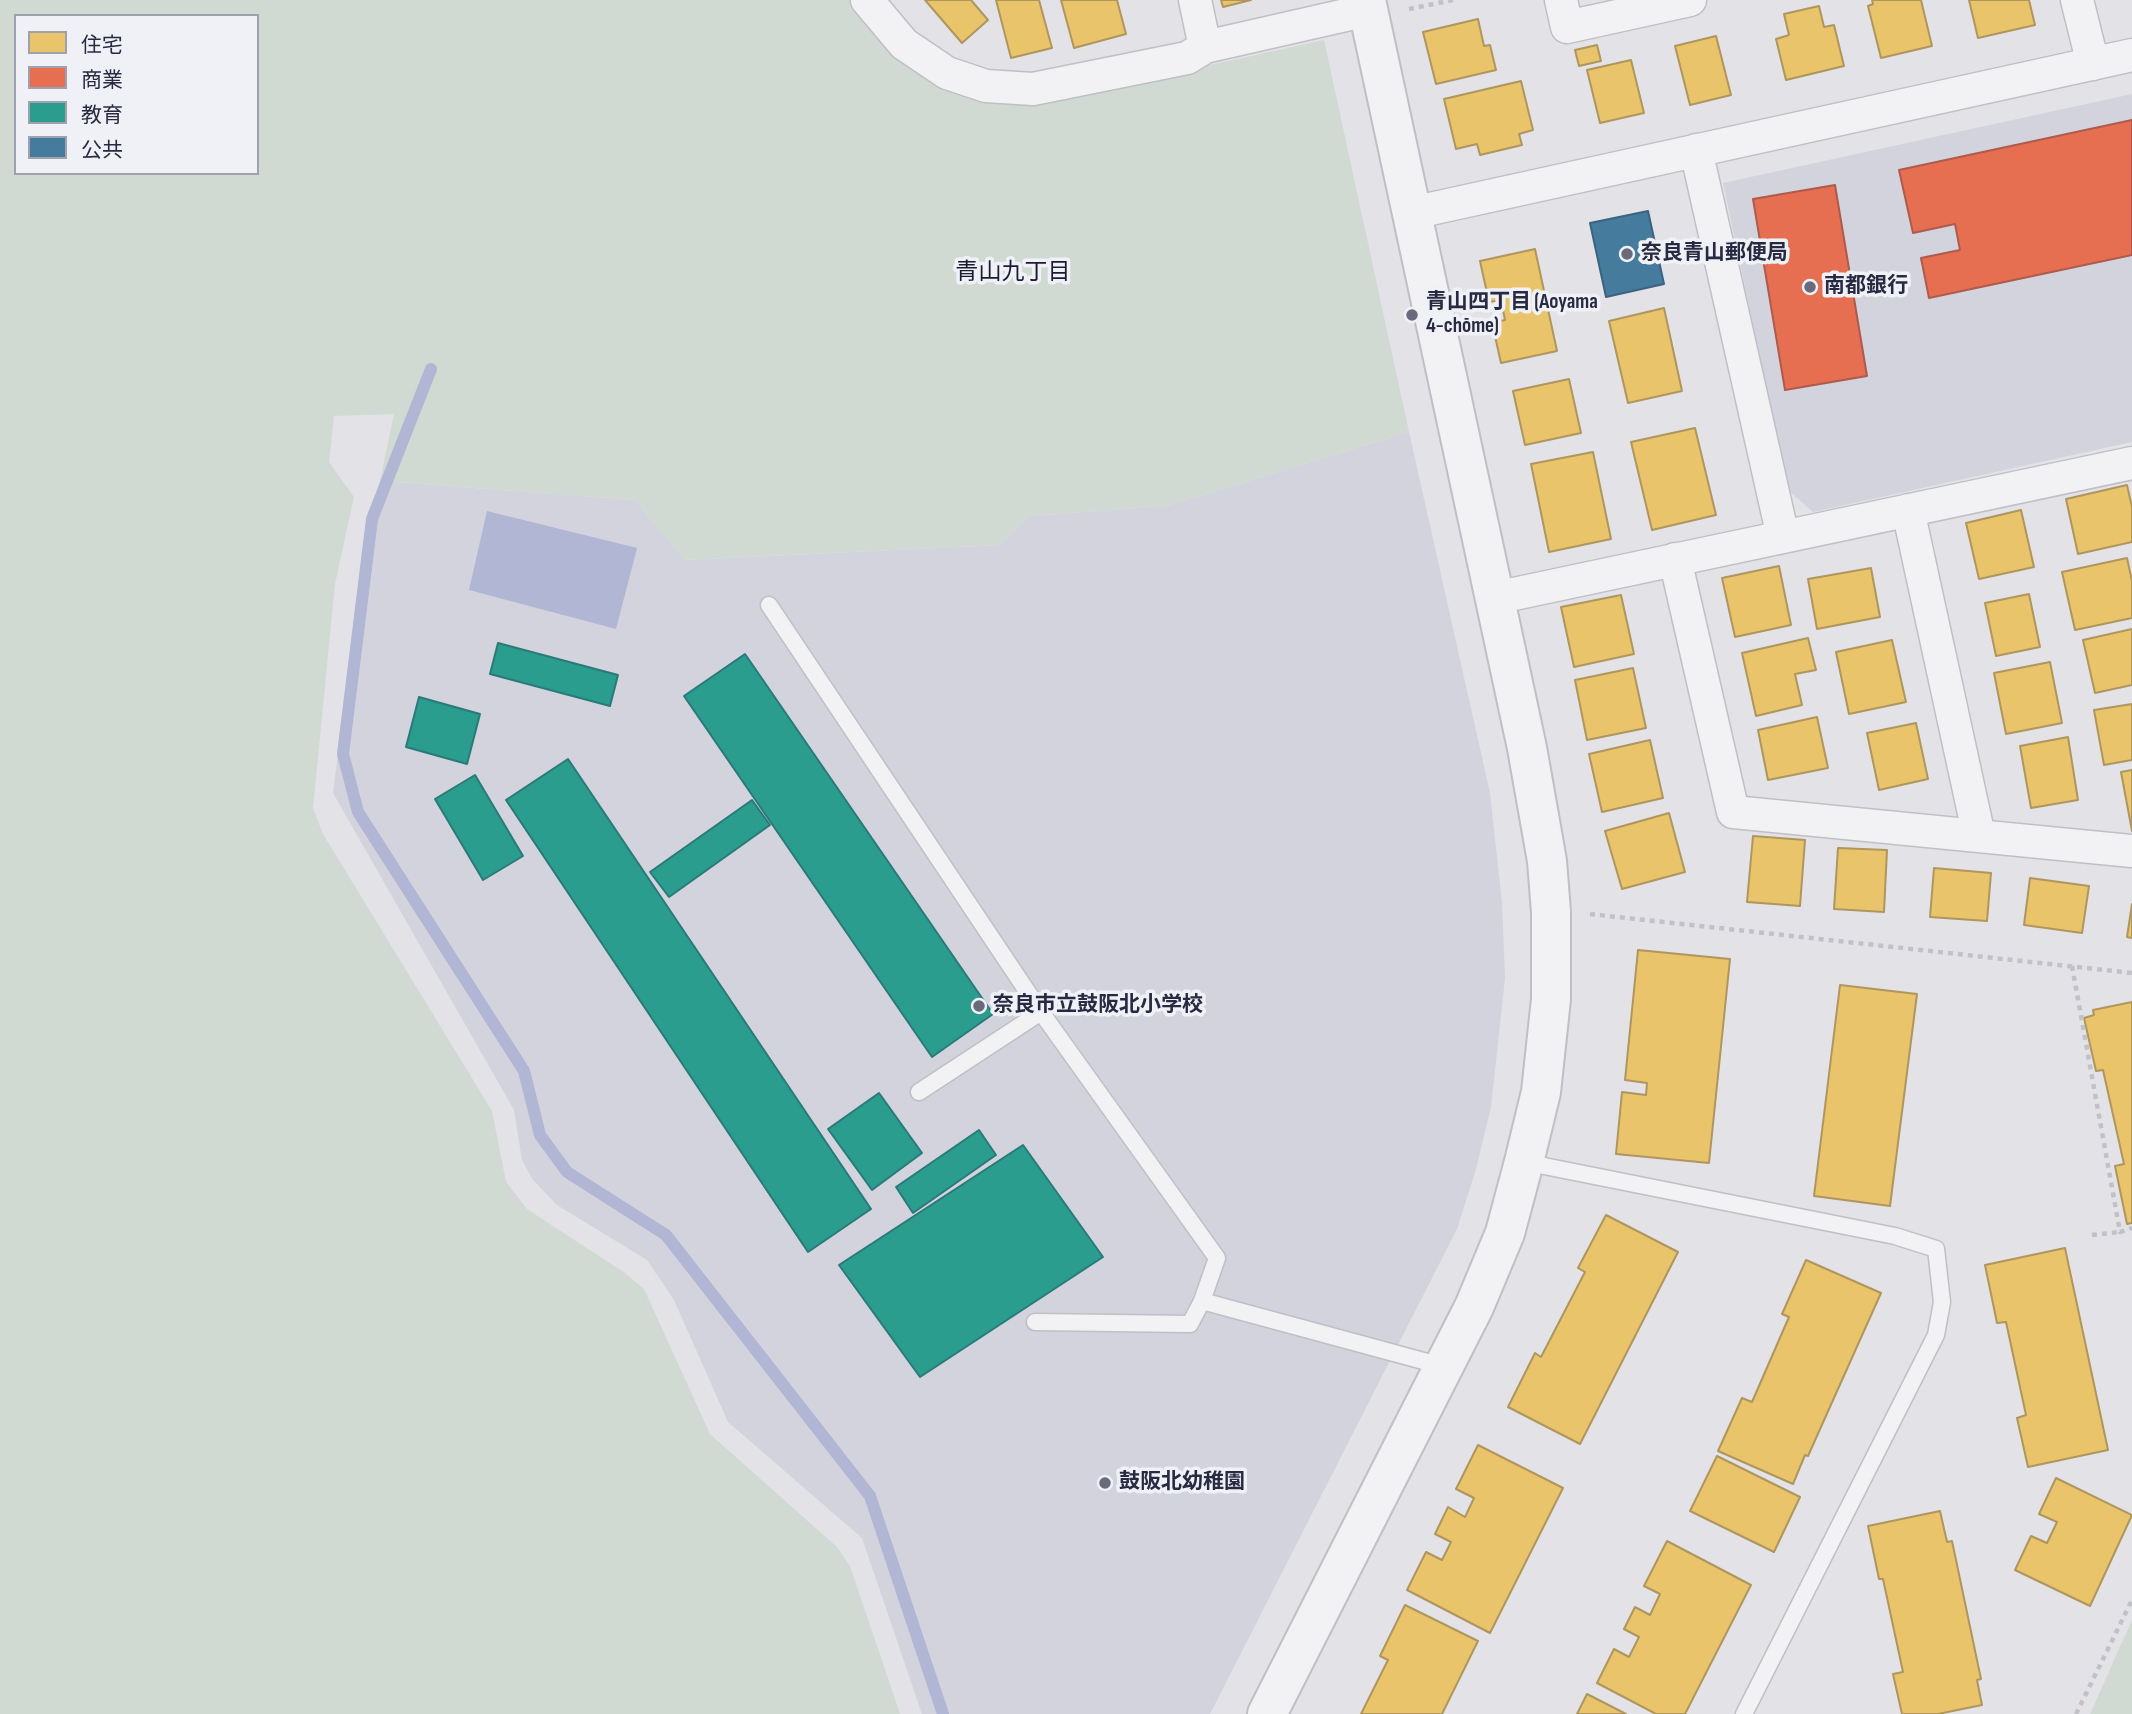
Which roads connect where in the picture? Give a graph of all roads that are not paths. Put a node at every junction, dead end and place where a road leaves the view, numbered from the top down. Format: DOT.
graph roads {
  1 [pos="867,0"];
  2 [pos="1195,0"];
  3 [pos="1561,0"];
  4 [pos="1690,0"];
  5 [pos="2077,0"];
  6 [pos="1367,5"];
  7 [pos="1205,47"];
  8 [pos="2132,55"];
  9 [pos="2093,64"];
  10 [pos="1696,150"];
  11 [pos="1412,213"];
  12 [pos="2132,463"];
  13 [pos="1908,510"];
  14 [pos="1783,537"];
  15 [pos="1675,559"];
  16 [pos="1495,598"];
  17 [pos="769,605"];
  18 [pos="1979,836"];
  19 [pos="2132,851"];
  20 [pos="1041,1012"];
  21 [pos="919,1092"];
  22 [pos="1524,1162"];
  23 [pos="1202,1301"];
  24 [pos="1035,1322"];
  25 [pos="1442,1366"];
  26 [pos="1267,1714"];
  27 [pos="1744,1714"];
  1 -- 7 [label="street"];
  2 -- 7 [label="street"];
  3 -- 4 [label="street"];
  5 -- 9 [label="street"];
  6 -- 7 [label="street"];
  6 -- 11 [label="street"];
  8 -- 9 [label="street"];
  9 -- 10 [label="street"];
  10 -- 11 [label="street"];
  10 -- 14 [label="street"];
  11 -- 16 [label="street"];
  12 -- 13 [label="street"];
  13 -- 14 [label="street"];
  13 -- 18 [label="street"];
  14 -- 15 [label="street"];
  15 -- 16 [label="street"];
  15 -- 18 [label="street"];
  16 -- 22 [label="street"];
  17 -- 20 [label="lane"];
  18 -- 19 [label="street"];
  20 -- 21 [label="lane"];
  20 -- 23 [label="lane"];
  22 -- 25 [label="street"];
  22 -- 27 [label="lane"];
  23 -- 24 [label="lane"];
  23 -- 25 [label="lane"];
  25 -- 26 [label="street"];
}
